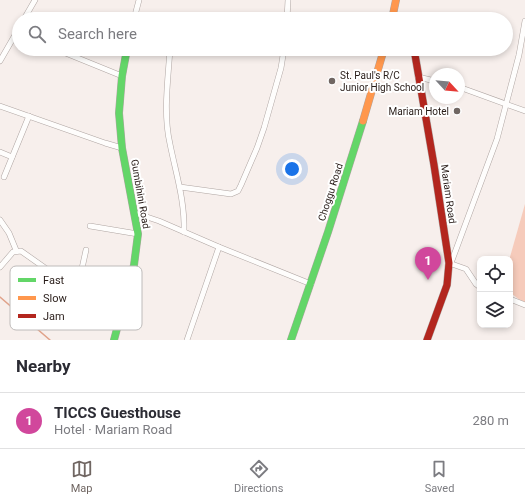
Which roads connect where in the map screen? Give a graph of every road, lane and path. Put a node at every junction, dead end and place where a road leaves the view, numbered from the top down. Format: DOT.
graph roads {
  1 [pos="35,0"];
  2 [pos="139,0"];
  3 [pos="288,0"];
  4 [pos="396,0"];
  5 [pos="28,12"];
  6 [pos="136,12"];
  7 [pos="287,12"];
  8 [pos="393,12"];
  9 [pos="525,21"];
  10 [pos="12,40"];
  11 [pos="73,56"];
  12 [pos="126,56"];
  13 [pos="170,56"];
  14 [pos="283,56"];
  15 [pos="382,56"];
  16 [pos="415,56"];
  17 [pos="0,61"];
  18 [pos="122,76"];
  19 [pos="418,77"];
  20 [pos="429,80"];
  21 [pos="465,89"];
  22 [pos="506,104"];
  23 [pos="0,106"];
  24 [pos="525,111"];
  25 [pos="29,116"];
  26 [pos="122,148"];
  27 [pos="0,152"];
  28 [pos="12,157"];
  29 [pos="4,177"];
  30 [pos="180,187"];
  31 [pos="134,213"];
  32 [pos="0,220"];
  33 [pos="90,226"];
  34 [pos="184,232"];
  35 [pos="138,234"];
  36 [pos="219,247"];
  37 [pos="16,250"];
  38 [pos="86,250"];
  39 [pos="450,263"];
  40 [pos="42,266"];
  41 [pos="82,266"];
  42 [pos="134,266"];
  43 [pos="0,267"];
  44 [pos="311,284"];
  45 [pos="477,285"];
  46 [pos="513,300"];
  47 [pos="525,305"];
  48 [pos="116,330"];
  49 [pos="114,340"];
  50 [pos="187,340"];
  51 [pos="291,340"];
  52 [pos="427,340"];
  1 -- 5 [label="street"];
  2 -- 6 [label="street"];
  3 -- 7 [label="street"];
  4 -- 8 [label="street"];
  9 -- 22 [label="street"];
  10 -- 17 [label="street"];
  11 -- 18 [label="street"];
  12 -- 18 [label="street, Gumbihini Road"];
  13 -- 30 [label="street"];
  14 -- 30 [label="street"];
  15 -- 44 [label="street, Choggu Road"];
  16 -- 19 [label="street, Mariam Road"];
  18 -- 26 [label="street, Gumbihini Road"];
  19 -- 20 [label="street"];
  19 -- 39 [label="street, Mariam Road"];
  21 -- 22 [label="street"];
  22 -- 24 [label="street"];
  22 -- 39 [label="street"];
  23 -- 25 [label="street"];
  25 -- 26 [label="street"];
  25 -- 28 [label="street"];
  26 -- 31 [label="street, Gumbihini Road"];
  27 -- 28 [label="street"];
  28 -- 29 [label="street"];
  30 -- 34 [label="street"];
  31 -- 34 [label="street"];
  31 -- 35 [label="street, Gumbihini Road"];
  32 -- 37 [label="street"];
  33 -- 35 [label="street"];
  34 -- 36 [label="street"];
  35 -- 42 [label="street, Gumbihini Road"];
  36 -- 44 [label="street"];
  36 -- 50 [label="street"];
  37 -- 40 [label="street"];
  37 -- 43 [label="street"];
  38 -- 41 [label="street"];
  39 -- 45 [label="street"];
  39 -- 52 [label="street, Mariam Road"];
  44 -- 51 [label="street, Choggu Road"];
  46 -- 47 [label="street"];
  48 -- 49 [label="street, Gumbihini Road"];
}
